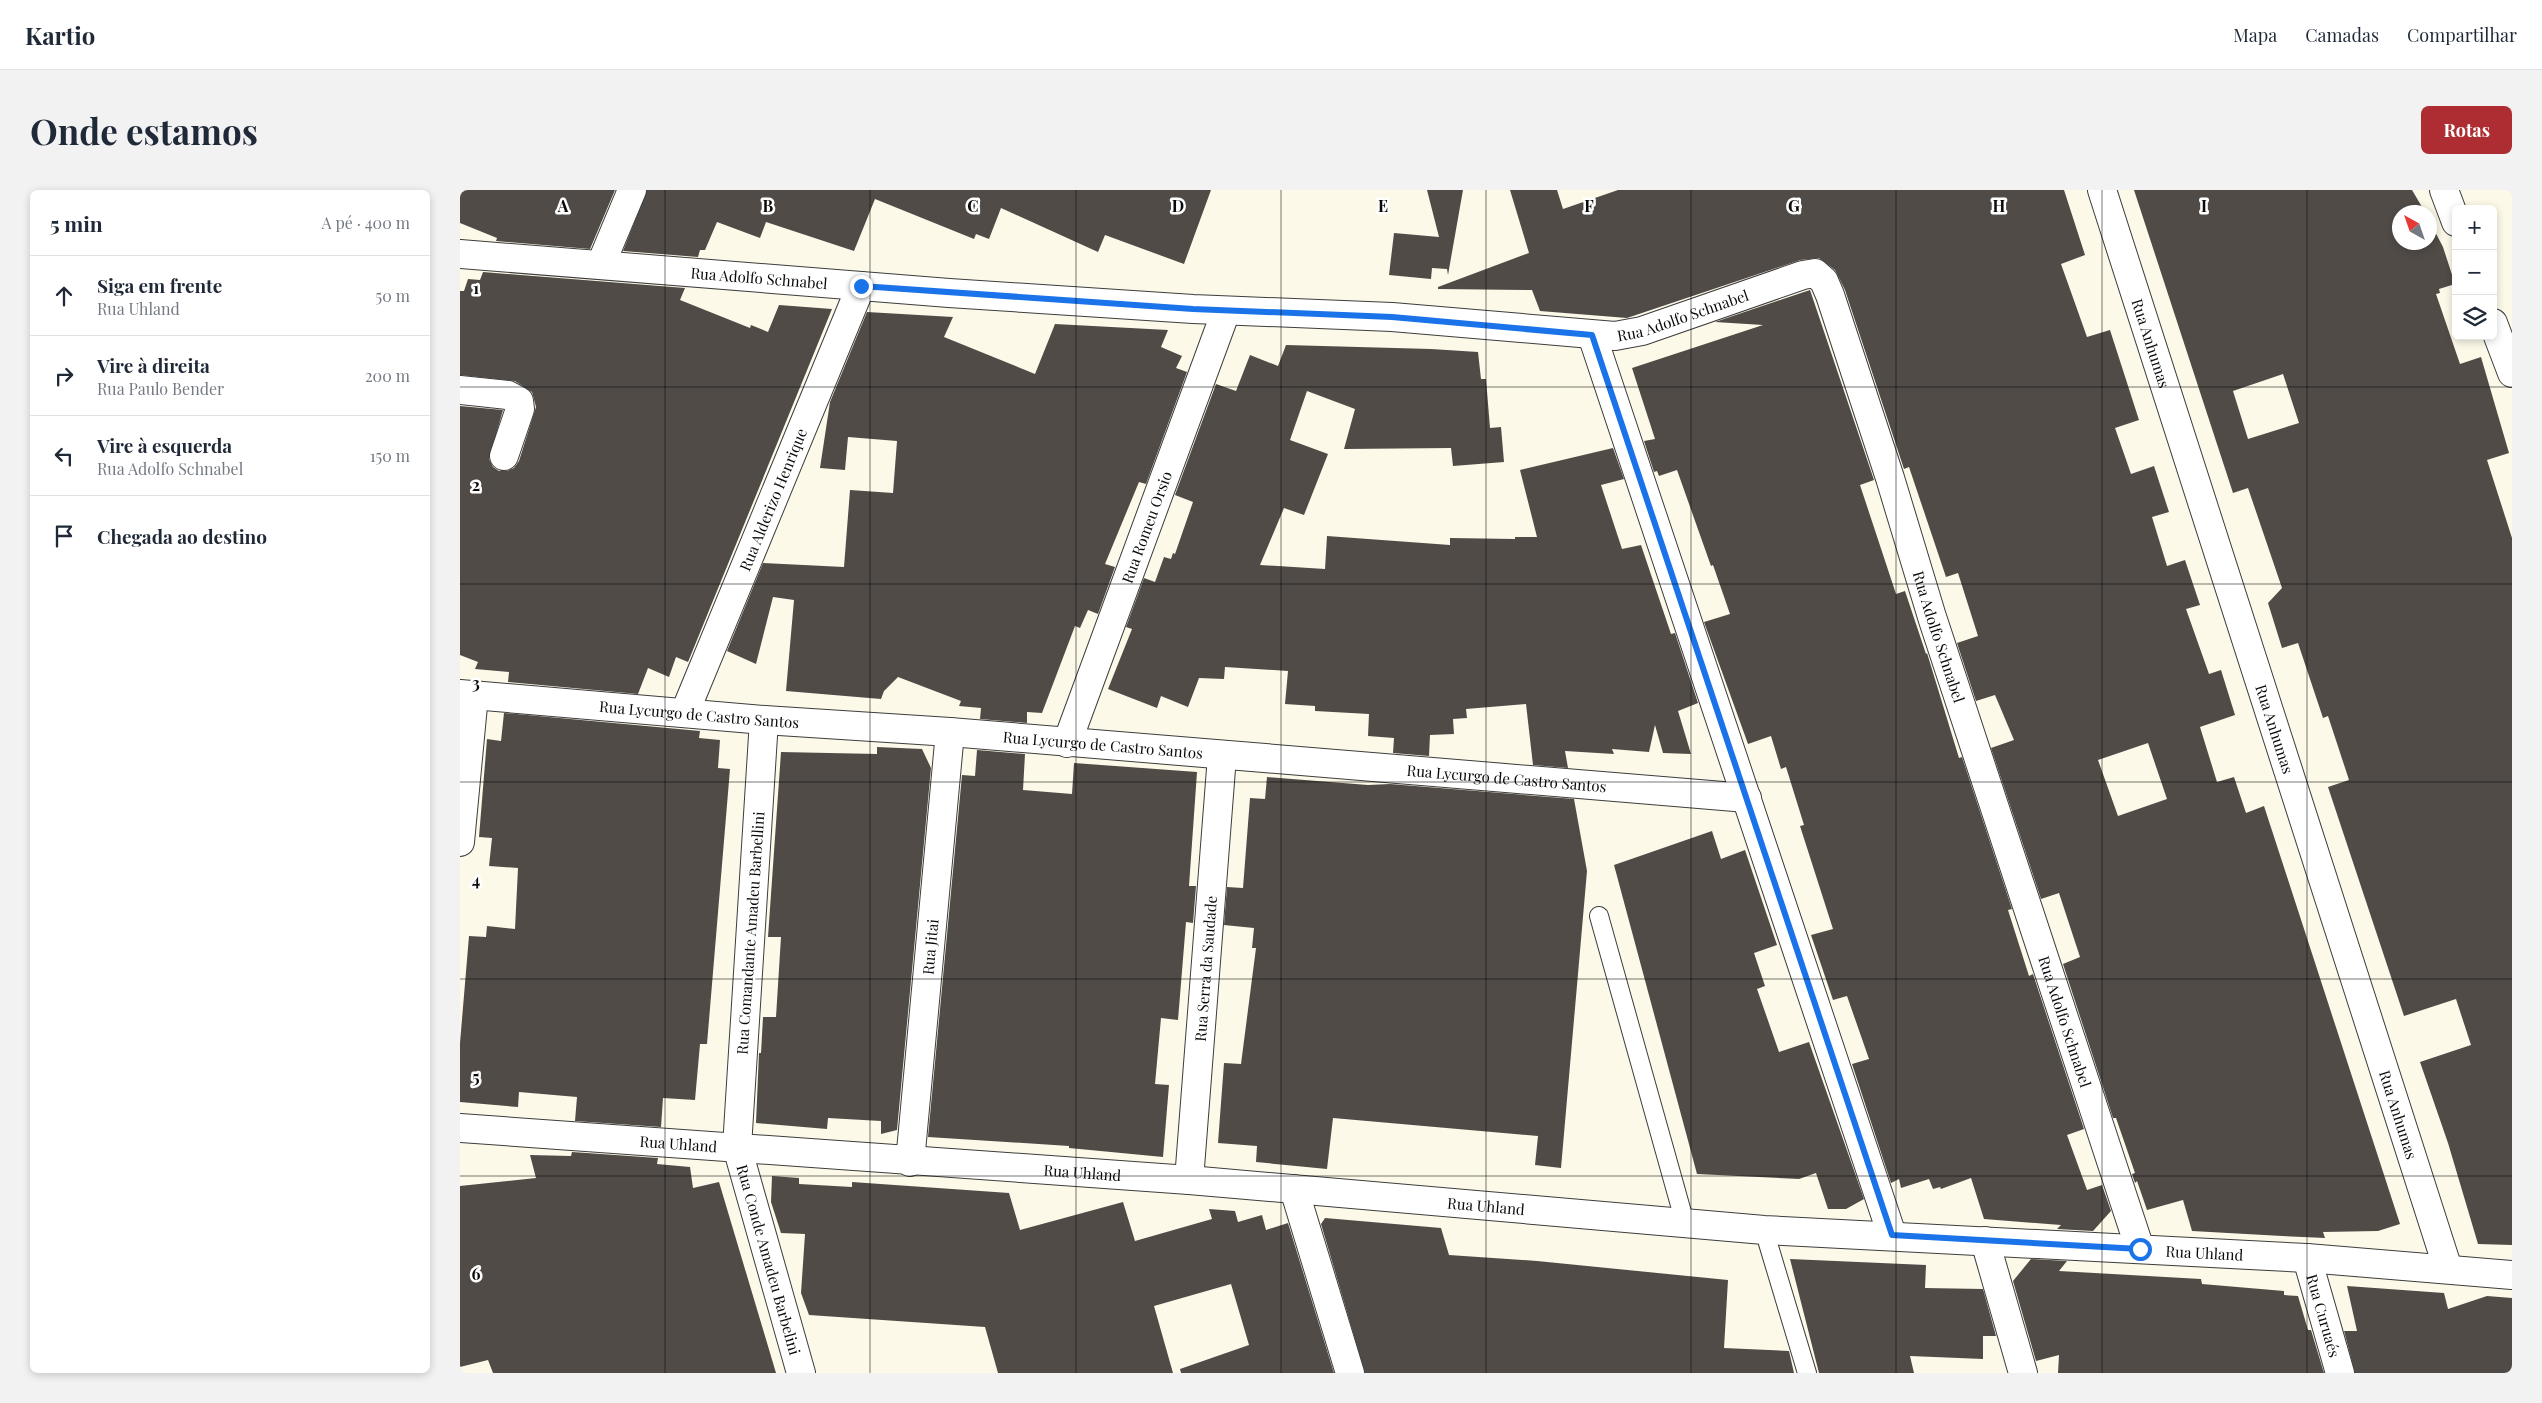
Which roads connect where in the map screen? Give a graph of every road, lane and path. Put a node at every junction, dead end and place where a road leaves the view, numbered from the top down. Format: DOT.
graph roads {
  1 [pos="632,190"];
  2 [pos="2102,190"];
  3 [pos="2444,190"];
  4 [pos="2452,211"];
  5 [pos="460,254"];
  6 [pos="601,264"];
  7 [pos="861,286"];
  8 [pos="1226,310"];
  9 [pos="2497,334"];
  10 [pos="1592,335"];
  11 [pos="2512,373"];
  12 [pos="460,390"];
  13 [pos="504,456"];
  14 [pos="467,695"];
  15 [pos="685,712"];
  16 [pos="764,720"];
  17 [pos="950,732"];
  18 [pos="1068,743"];
  19 [pos="1222,756"];
  20 [pos="1747,798"];
  21 [pos="460,842"];
  22 [pos="1599,916"];
  23 [pos="460,1128"];
  24 [pos="737,1147"];
  25 [pos="910,1162"];
  26 [pos="1189,1180"];
  27 [pos="1294,1189"];
  28 [pos="1685,1223"];
  29 [pos="1764,1230"];
  30 [pos="1892,1235"];
  31 [pos="1985,1241"];
  32 [pos="2140,1249"];
  33 [pos="2307,1258"];
  34 [pos="2448,1269"];
  35 [pos="2512,1274"];
  36 [pos="801,1373"];
  37 [pos="1350,1373"];
  38 [pos="1807,1373"];
  39 [pos="2023,1373"];
  40 [pos="2340,1373"];
  1 -- 6 [label="street"];
  2 -- 34 [label="street, Rua Anhumas"];
  3 -- 4 [label="street"];
  5 -- 6 [label="street, Rua Adolfo Schnabel"];
  6 -- 7 [label="street, Rua Adolfo Schnabel"];
  7 -- 8 [label="street, Rua Adolfo Schnabel"];
  7 -- 15 [label="street, Rua Alderizo Henrique"];
  8 -- 10 [label="street, Rua Adolfo Schnabel"];
  8 -- 18 [label="street, Rua Romeu Orsio"];
  9 -- 11 [label="street"];
  10 -- 20 [label="street"];
  10 -- 32 [label="street, Rua Adolfo Schnabel"];
  12 -- 13 [label="street"];
  14 -- 15 [label="street, Rua Lycurgo de Castro Santos"];
  14 -- 21 [label="street"];
  15 -- 16 [label="street, Rua Lycurgo de Castro Santos"];
  16 -- 17 [label="street, Rua Lycurgo de Castro Santos"];
  16 -- 24 [label="street, Rua Comandante Amadeu Barbellini"];
  17 -- 18 [label="street, Rua Lycurgo de Castro Santos"];
  17 -- 25 [label="street, Rua Jitai"];
  18 -- 19 [label="street, Rua Lycurgo de Castro Santos"];
  19 -- 20 [label="street, Rua Lycurgo de Castro Santos"];
  19 -- 26 [label="street, Rua Serra da Saudade"];
  20 -- 30 [label="street"];
  22 -- 28 [label="lane"];
  23 -- 24 [label="street, Rua Uhland"];
  24 -- 25 [label="street, Rua Uhland"];
  24 -- 36 [label="street, Rua Conde Amadeu Barbelini"];
  25 -- 26 [label="street, Rua Uhland"];
  26 -- 27 [label="street, Rua Uhland"];
  27 -- 28 [label="street, Rua Uhland"];
  27 -- 37 [label="street"];
  28 -- 29 [label="street, Rua Uhland"];
  29 -- 30 [label="street, Rua Uhland"];
  29 -- 38 [label="lane"];
  30 -- 31 [label="street, Rua Uhland"];
  31 -- 32 [label="street, Rua Uhland"];
  31 -- 39 [label="street"];
  32 -- 33 [label="street, Rua Uhland"];
  33 -- 34 [label="street, Rua Uhland"];
  33 -- 40 [label="street, Rua Curuaés"];
  34 -- 35 [label="street, Rua Uhland"];
}
